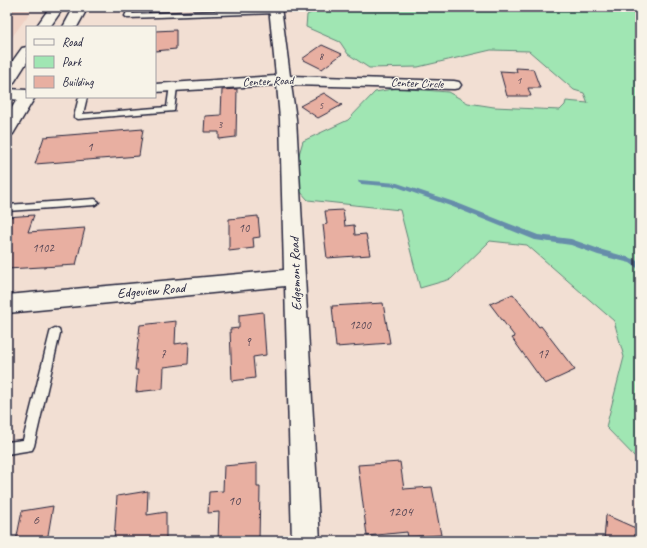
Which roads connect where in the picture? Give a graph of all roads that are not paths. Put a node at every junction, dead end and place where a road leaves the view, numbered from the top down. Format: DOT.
graph roads {
  1 [pos="57,7"];
  2 [pos="81,7"];
  3 [pos="132,7"];
  4 [pos="275,9"];
  5 [pos="228,10"];
  6 [pos="44,26"];
  7 [pos="71,26"];
  8 [pos="26,52"];
  9 [pos="284,80"];
  10 [pos="7,81"];
  11 [pos="381,82"];
  12 [pos="454,84"];
  13 [pos="173,87"];
  14 [pos="156,88"];
  15 [pos="7,94"];
  16 [pos="26,96"];
  17 [pos="26,98"];
  18 [pos="83,98"];
  19 [pos="7,130"];
  20 [pos="95,202"];
  21 [pos="7,208"];
  22 [pos="295,277"];
  23 [pos="7,304"];
  24 [pos="55,333"];
  25 [pos="7,448"];
  26 [pos="306,541"];
  1 -- 6 [label="main road"];
  2 -- 7 [label="main road"];
  3 -- 5 [label="lane"];
  4 -- 5 [label="lane"];
  4 -- 9 [label="street, Edgemont Road"];
  8 -- 10 [label="main road"];
  9 -- 11 [label="street, Center Road"];
  9 -- 13 [label="street, Center Road"];
  9 -- 22 [label="street, Edgemont Road"];
  11 -- 12 [label="street, Center Circle"];
  13 -- 14 [label="street, Center Road"];
  13 -- 18 [label="lane"];
  15 -- 16 [label="street"];
  17 -- 19 [label="main road"];
  20 -- 21 [label="lane"];
  22 -- 23 [label="street, Edgeview Road"];
  22 -- 26 [label="street, Edgemont Road"];
  24 -- 25 [label="lane"];
}
